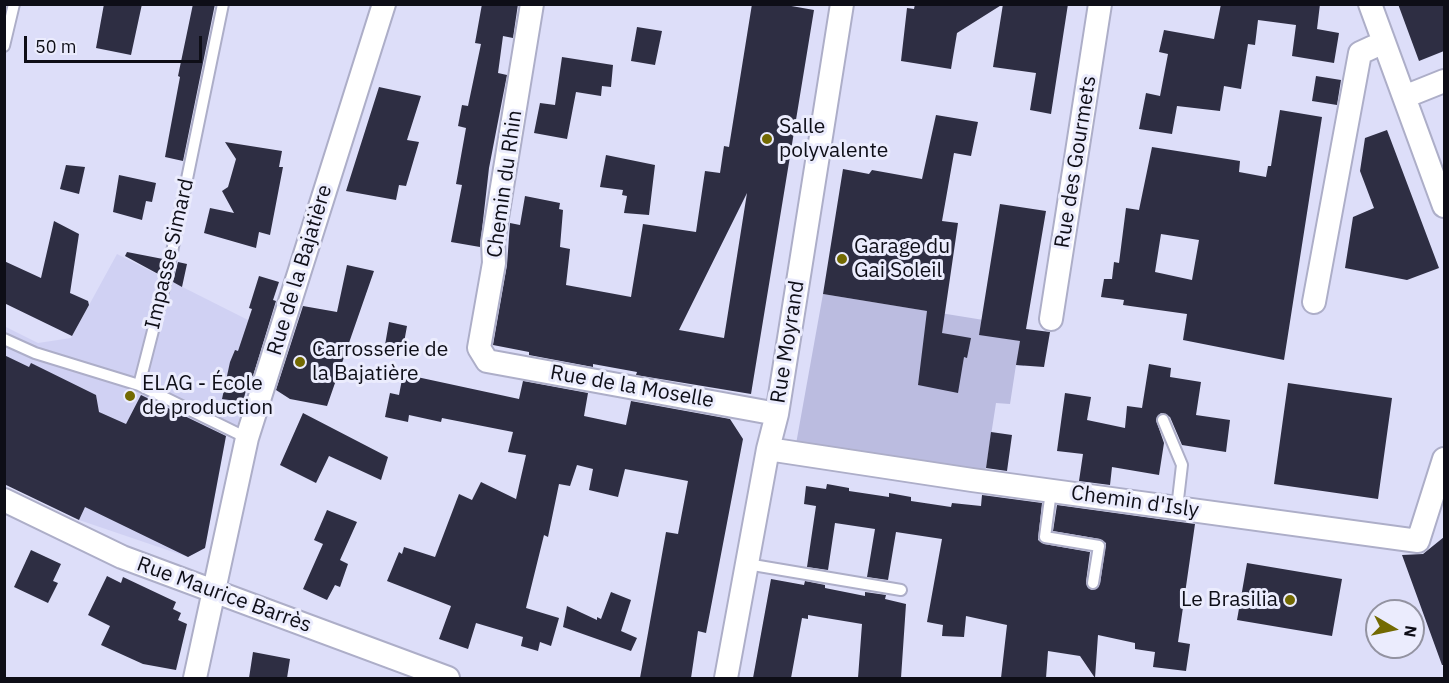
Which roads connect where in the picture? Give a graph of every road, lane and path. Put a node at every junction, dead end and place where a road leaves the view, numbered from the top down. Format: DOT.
graph roads {
  1 [pos="14,4"];
  2 [pos="223,4"];
  3 [pos="384,4"];
  4 [pos="532,4"];
  5 [pos="842,4"];
  6 [pos="1100,4"];
  7 [pos="1370,4"];
  8 [pos="1384,42"];
  9 [pos="4,46"];
  10 [pos="1444,81"];
  11 [pos="1404,97"];
  12 [pos="1444,206"];
  13 [pos="1314,302"];
  14 [pos="1051,319"];
  15 [pos="4,339"];
  16 [pos="487,361"];
  17 [pos="139,385"];
  18 [pos="777,414"];
  19 [pos="1163,420"];
  20 [pos="247,438"];
  21 [pos="768,449"];
  22 [pos="1444,459"];
  23 [pos="1051,491"];
  24 [pos="4,500"];
  25 [pos="1178,508"];
  26 [pos="747,564"];
  27 [pos="1093,583"];
  28 [pos="901,590"];
  29 [pos="213,591"];
  30 [pos="195,678"];
  31 [pos="448,678"];
  32 [pos="726,678"];
  1 -- 9 [label="lane"];
  2 -- 17 [label="lane, Impasse Simard"];
  3 -- 20 [label="street, Rue de la Bajatière"];
  4 -- 16 [label="street, Chemin du Rhin"];
  5 -- 18 [label="street, Rue Moyrand"];
  6 -- 14 [label="street, Rue des Gourmets"];
  7 -- 8 [label="street"];
  8 -- 11 [label="street"];
  8 -- 13 [label="street"];
  10 -- 11 [label="street"];
  11 -- 12 [label="street"];
  15 -- 17 [label="lane"];
  16 -- 18 [label="street, Rue de la Moselle"];
  17 -- 20 [label="lane"];
  18 -- 21 [label="street, Rue Moyrand"];
  19 -- 25 [label="lane"];
  20 -- 29 [label="street, Rue de la Bajatière"];
  21 -- 23 [label="street, Chemin d'Isly"];
  21 -- 26 [label="street, Rue Moyrand"];
  22 -- 25 [label="street, Chemin d'Isly"];
  23 -- 25 [label="street, Chemin d'Isly"];
  23 -- 27 [label="lane"];
  24 -- 29 [label="street, Rue Maurice Barrès"];
  26 -- 28 [label="lane"];
  26 -- 32 [label="street, Rue Moyrand"];
  29 -- 30 [label="street, Rue de la Bajatière"];
  29 -- 31 [label="street, Rue Maurice Barrès"];
}
